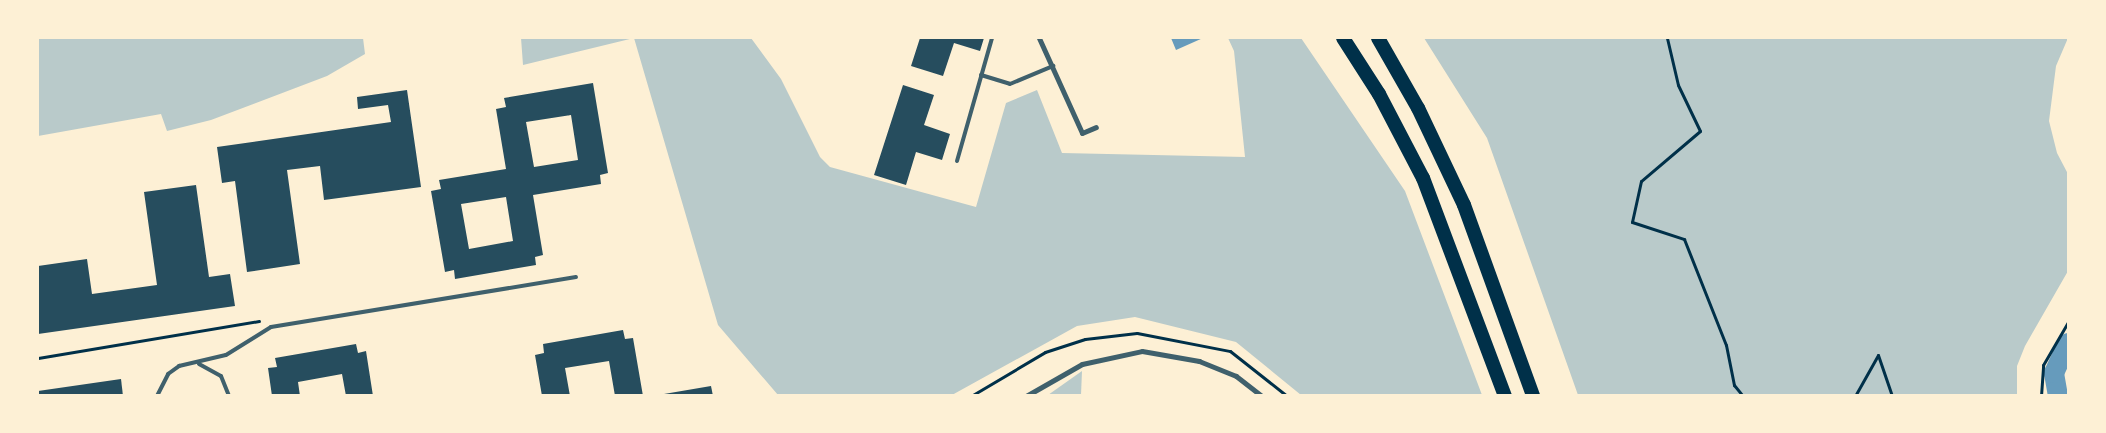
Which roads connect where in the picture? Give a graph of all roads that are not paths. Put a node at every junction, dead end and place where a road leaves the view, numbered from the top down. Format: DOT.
graph roads {
  1 [pos="992,38"];
  2 [pos="1039,38"];
  3 [pos="1343,38"];
  4 [pos="1378,38"];
  5 [pos="1053,66"];
  6 [pos="981,75"];
  7 [pos="1096,127"];
  8 [pos="957,161"];
  9 [pos="576,277"];
  10 [pos="200,364"];
  11 [pos="157,396"];
  12 [pos="229,396"];
  13 [pos="1026,396"];
  14 [pos="1262,396"];
  15 [pos="1505,396"];
  16 [pos="1534,396"];
  1 -- 6 [label="lane"];
  2 -- 5 [label="street"];
  3 -- 15 [label="highway"];
  4 -- 16 [label="highway"];
  5 -- 6 [label="lane"];
  5 -- 7 [label="street"];
  6 -- 8 [label="lane"];
  9 -- 10 [label="lane"];
  10 -- 11 [label="lane"];
  10 -- 12 [label="lane"];
  13 -- 14 [label="street"];
}
